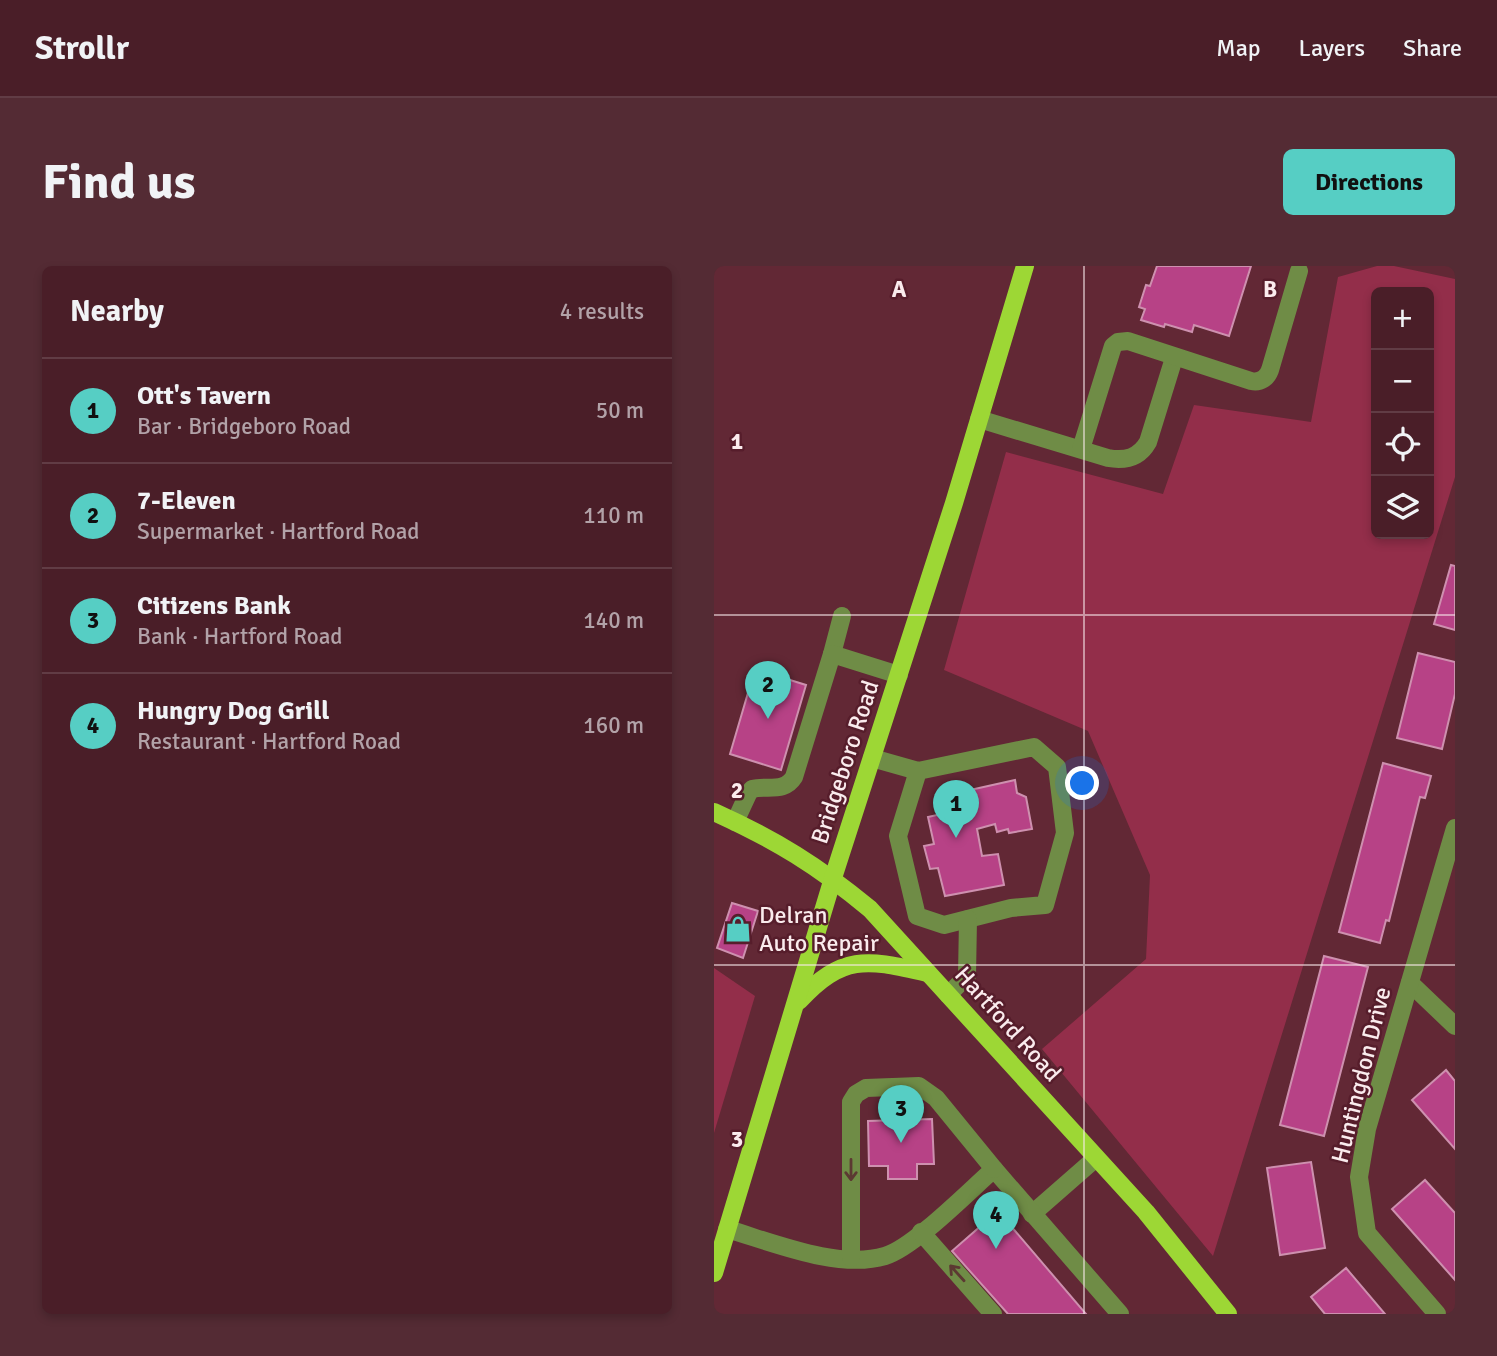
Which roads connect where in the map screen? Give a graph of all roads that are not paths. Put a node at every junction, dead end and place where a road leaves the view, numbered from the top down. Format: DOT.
graph roads {
  1 [pos="1025,266"];
  2 [pos="1299,271"];
  3 [pos="1174,358"];
  4 [pos="979,419"];
  5 [pos="1081,449"];
  6 [pos="842,616"];
  7 [pos="832,654"];
  8 [pos="899,675"];
  9 [pos="872,758"];
  10 [pos="918,771"];
  11 [pos="714,812"];
  12 [pos="735,822"];
  13 [pos="1455,828"];
  14 [pos="833,878"];
  15 [pos="968,919"];
  16 [pos="928,973"];
  17 [pos="1410,983"];
  18 [pos="948,995"];
  19 [pos="795,1005"];
  20 [pos="1455,1026"];
  21 [pos="1096,1157"];
  22 [pos="994,1169"];
  23 [pos="1032,1214"];
  24 [pos="727,1229"];
  25 [pos="921,1232"];
  26 [pos="851,1258"];
  27 [pos="714,1273"];
  28 [pos="993,1314"];
  29 [pos="1119,1314"];
  30 [pos="1228,1314"];
  31 [pos="1437,1314"];
  1 -- 4 [label="main road, Bridgeboro Road"];
  2 -- 3 [label="street"];
  3 -- 5 [label="street"];
  3 -- 5 [label="street"];
  4 -- 5 [label="street"];
  4 -- 8 [label="main road, Bridgeboro Road"];
  6 -- 7 [label="street"];
  7 -- 8 [label="street"];
  7 -- 12 [label="street"];
  8 -- 9 [label="main road, Bridgeboro Road"];
  9 -- 10 [label="street"];
  9 -- 14 [label="main road, Bridgeboro Road"];
  10 -- 15 [label="street"];
  10 -- 15 [label="street"];
  11 -- 12 [label="main road, Hartford Road"];
  12 -- 14 [label="main road, Hartford Road"];
  13 -- 17 [label="street, Huntingdon Drive"];
  14 -- 16 [label="main road, Hartford Road"];
  14 -- 19 [label="main road, Bridgeboro Road"];
  15 -- 18 [label="street"];
  16 -- 18 [label="main road, Hartford Road"];
  16 -- 19 [label="main road"];
  17 -- 20 [label="street"];
  17 -- 31 [label="street, Huntingdon Drive"];
  18 -- 21 [label="main road, Hartford Road"];
  19 -- 24 [label="main road, Bridgeboro Road"];
  21 -- 23 [label="street"];
  21 -- 30 [label="main road, Hartford Road"];
  22 -- 23 [label="street"];
  22 -- 25 [label="street"];
  22 -- 26 [label="street, one-way"];
  23 -- 29 [label="street"];
  24 -- 26 [label="street"];
  24 -- 27 [label="main road, Bridgeboro Road"];
  25 -- 26 [label="street"];
  28 -- 25 [label="street, one-way"];
}
